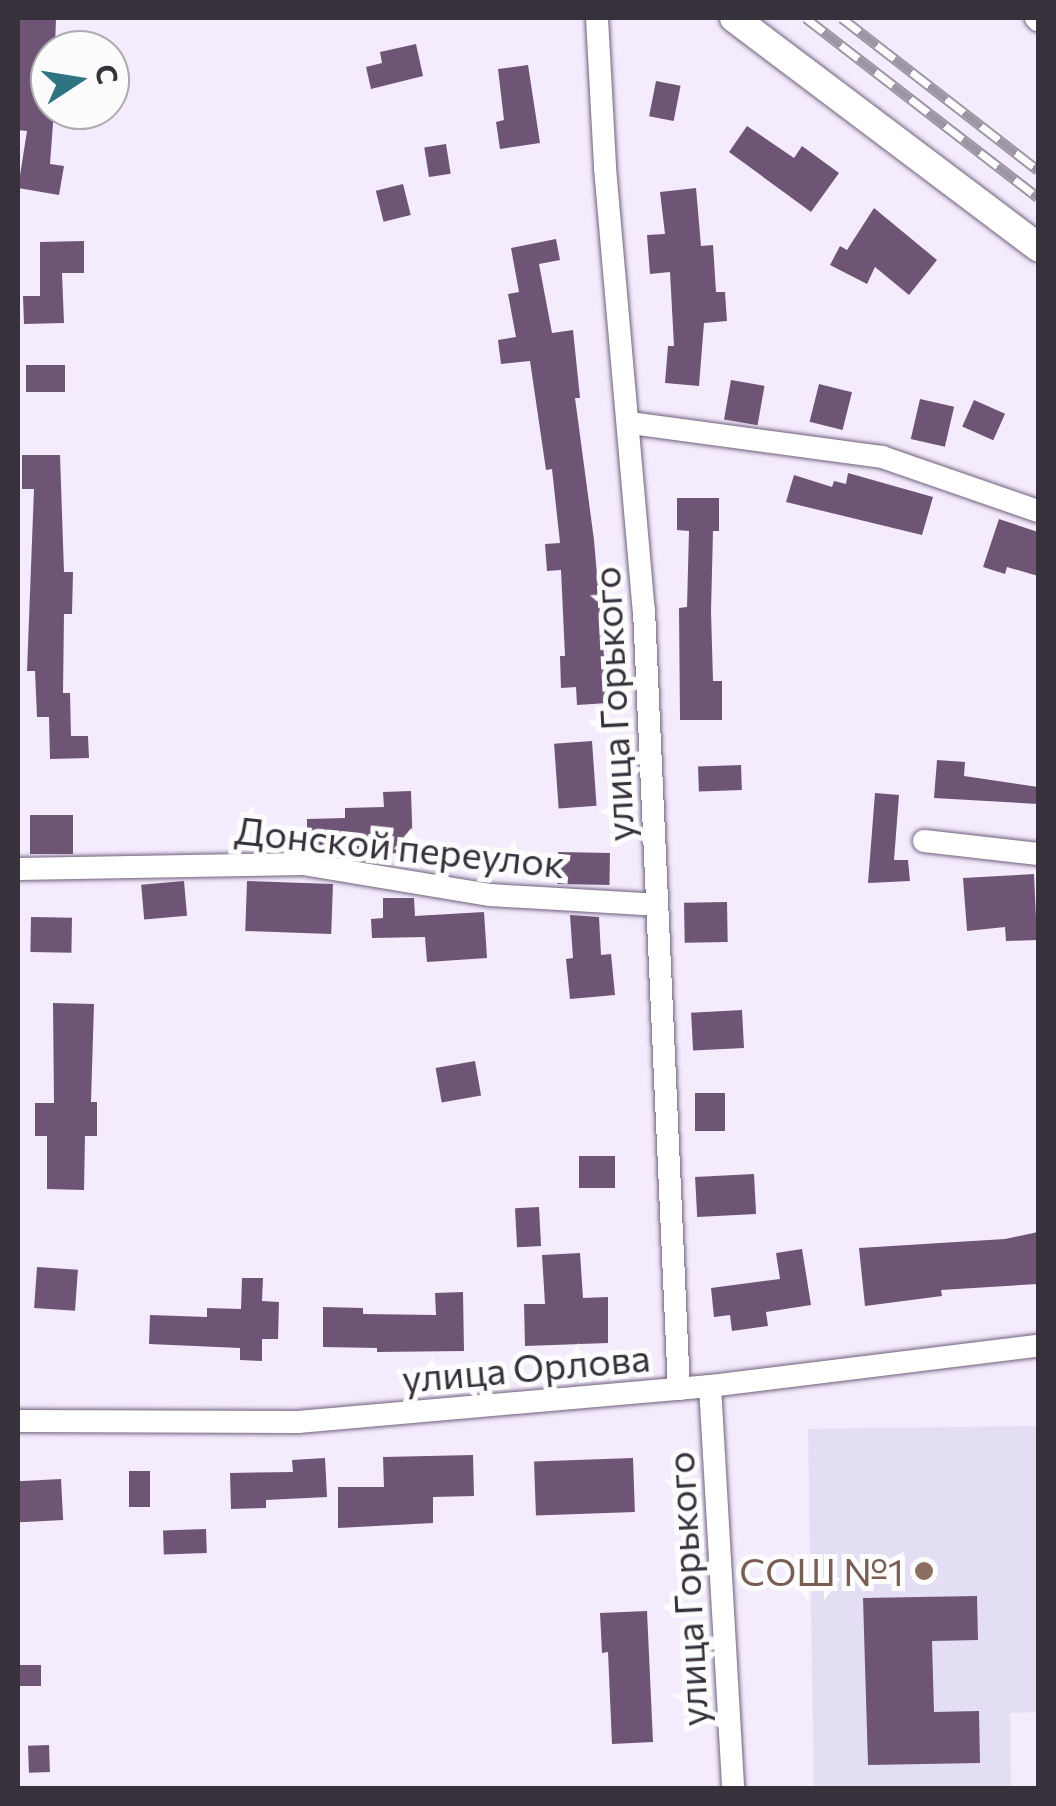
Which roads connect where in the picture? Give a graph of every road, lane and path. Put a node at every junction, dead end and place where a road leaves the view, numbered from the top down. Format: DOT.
graph roads {
  1 [pos="597,18"];
  2 [pos="734,18"];
  3 [pos="1038,247"];
  4 [pos="631,423"];
  5 [pos="1038,511"];
  6 [pos="924,842"];
  7 [pos="1038,854"];
  8 [pos="18,869"];
  9 [pos="656,905"];
  10 [pos="1038,1346"];
  11 [pos="710,1386"];
  12 [pos="680,1389"];
  13 [pos="18,1421"];
  14 [pos="733,1788"];
  1 -- 4 [label="street, улица Горького"];
  2 -- 3 [label="street"];
  4 -- 5 [label="street"];
  4 -- 9 [label="street, улица Горького"];
  6 -- 7 [label="street"];
  8 -- 9 [label="street, Донской переулок"];
  9 -- 12 [label="street, улица Горького"];
  10 -- 11 [label="street, улица Орлова"];
  11 -- 12 [label="street, улица Орлова"];
  11 -- 14 [label="street, улица Горького"];
  12 -- 13 [label="street, улица Орлова"];
}
